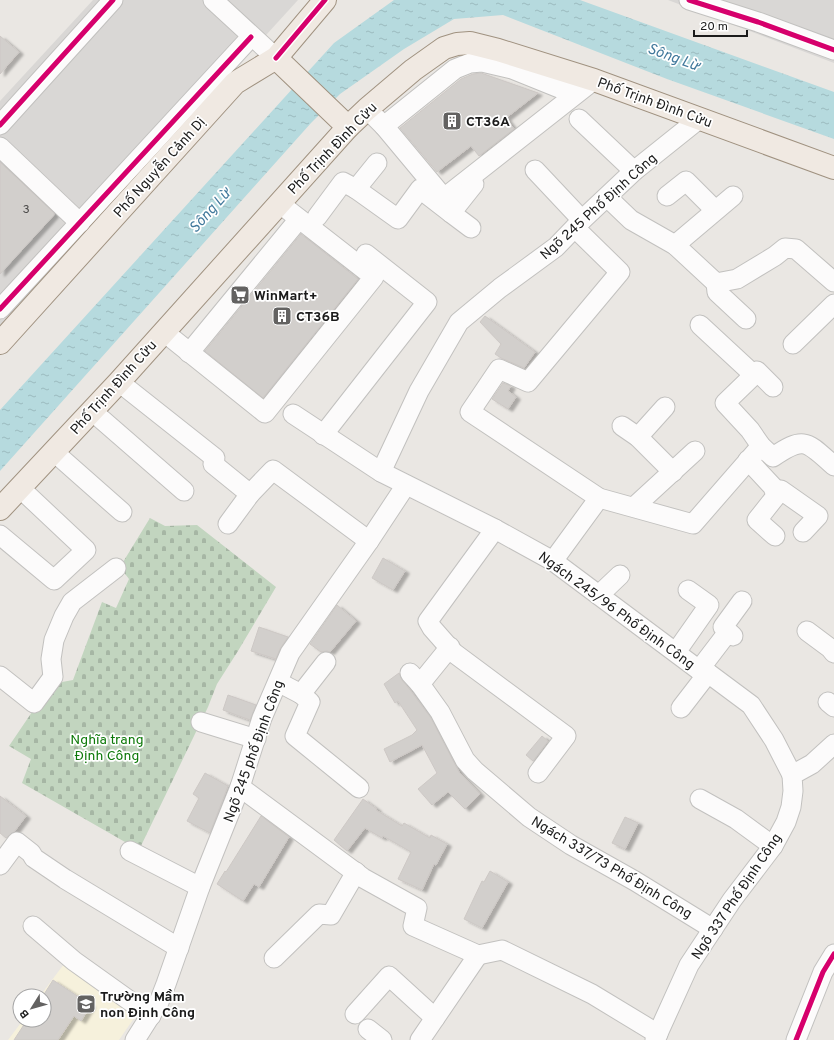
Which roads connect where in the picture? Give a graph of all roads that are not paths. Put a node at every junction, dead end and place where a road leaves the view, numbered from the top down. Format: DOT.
graph roads {
  1 [pos="113,0"];
  2 [pos="213,0"];
  3 [pos="325,0"];
  4 [pos="689,0"];
  5 [pos="251,37"];
  6 [pos="834,50"];
  7 [pos="283,65"];
  8 [pos="594,80"];
  9 [pos="574,94"];
  10 [pos="367,109"];
  11 [pos="579,119"];
  12 [pos="699,119"];
  13 [pos="341,120"];
  14 [pos="0,125"];
  15 [pos="384,126"];
  16 [pos="0,147"];
  17 [pos="377,163"];
  18 [pos="834,168"];
  19 [pos="535,170"];
  20 [pos="634,171"];
  21 [pos="474,184"];
  22 [pos="356,189"];
  23 [pos="667,196"];
  24 [pos="733,196"];
  25 [pos="607,197"];
  26 [pos="283,198"];
  27 [pos="715,210"];
  28 [pos="451,213"];
  29 [pos="308,218"];
  30 [pos="80,222"];
  31 [pos="578,224"];
  32 [pos="471,228"];
  33 [pos="675,245"];
  34 [pos="388,272"];
  35 [pos="834,282"];
  36 [pos="716,283"];
  37 [pos="834,304"];
  38 [pos="0,309"];
  39 [pos="746,319"];
  40 [pos="700,325"];
  41 [pos="161,335"];
  42 [pos="0,343"];
  43 [pos="793,344"];
  44 [pos="189,353"];
  45 [pos="754,375"];
  46 [pos="119,382"];
  47 [pos="773,387"];
  48 [pos="665,407"];
  49 [pos="92,411"];
  50 [pos="258,419"];
  51 [pos="622,426"];
  52 [pos="323,435"];
  53 [pos="638,437"];
  54 [pos="761,446"];
  55 [pos="695,451"];
  56 [pos="54,452"];
  57 [pos="748,460"];
  58 [pos="834,466"];
  59 [pos="382,472"];
  60 [pos="673,472"];
  61 [pos="406,485"];
  62 [pos="20,488"];
  63 [pos="184,491"];
  64 [pos="250,494"];
  65 [pos="776,496"];
  66 [pos="600,498"];
  67 [pos="634,508"];
  68 [pos="0,509"];
  69 [pos="122,512"];
  70 [pos="228,524"];
  71 [pos="496,529"];
  72 [pos="803,532"];
  73 [pos="0,535"];
  74 [pos="775,536"];
  75 [pos="369,541"];
  76 [pos="553,561"];
  77 [pos="116,568"];
  78 [pos="620,575"];
  79 [pos="688,590"];
  80 [pos="599,595"];
  81 [pos="742,601"];
  82 [pos="807,631"];
  83 [pos="450,647"];
  84 [pos="676,652"];
  85 [pos="834,653"];
  86 [pos="326,662"];
  87 [pos="703,671"];
  88 [pos="0,676"];
  89 [pos="278,682"];
  90 [pos="301,694"];
  91 [pos="681,708"];
  92 [pos="201,722"];
  93 [pos="256,739"];
  94 [pos="834,744"];
  95 [pos="538,773"];
  96 [pos="792,775"];
  97 [pos="240,787"];
  98 [pos="359,788"];
  99 [pos="700,799"];
  100 [pos="773,846"];
  101 [pos="130,851"];
  102 [pos="0,865"];
  103 [pos="356,872"];
  104 [pos="200,888"];
  105 [pos="33,926"];
  106 [pos="713,929"];
  107 [pos="179,948"];
  108 [pos="834,954"];
  109 [pos="478,955"];
  110 [pos="274,958"];
  111 [pos="355,1014"];
  112 [pos="151,1016"];
  113 [pos="435,1018"];
  114 [pos="656,1037"];
  115 [pos="135,1040"];
  116 [pos="420,1040"];
  117 [pos="796,1040"];
  1 -- 14 [label="street"];
  2 -- 5 [label="street"];
  3 -- 7 [label="main road, Phố Nguyễn Cảnh Dị"];
  4 -- 6 [label="street"];
  5 -- 7 [label="street"];
  5 -- 30 [label="street"];
  7 -- 13 [label="main road"];
  7 -- 42 [label="main road, Phố Nguyễn Cảnh Dị"];
  8 -- 9 [label="street"];
  8 -- 10 [label="main road, Phố Trịnh Đình Cửu"];
  8 -- 12 [label="main road, Phố Trịnh Đình Cửu"];
  9 -- 15 [label="street"];
  9 -- 15 [label="street"];
  10 -- 13 [label="main road, Phố Trịnh Đình Cửu"];
  10 -- 15 [label="street"];
  11 -- 20 [label="street"];
  12 -- 18 [label="main road, Phố Trịnh Đình Cửu"];
  12 -- 20 [label="street, Ngõ 245 Phố Định Công"];
  13 -- 26 [label="main road, Phố Trịnh Đình Cửu"];
  16 -- 30 [label="street"];
  17 -- 22 [label="street"];
  19 -- 31 [label="street"];
  20 -- 25 [label="street, Ngõ 245 Phố Định Công"];
  21 -- 28 [label="street"];
  22 -- 28 [label="street"];
  22 -- 29 [label="street"];
  23 -- 27 [label="street"];
  24 -- 27 [label="street"];
  25 -- 31 [label="street, Ngõ 245 Phố Định Công"];
  25 -- 33 [label="street"];
  26 -- 29 [label="street"];
  26 -- 41 [label="main road, Phố Trịnh Đình Cửu"];
  27 -- 33 [label="street"];
  28 -- 32 [label="street"];
  29 -- 34 [label="street"];
  29 -- 44 [label="street"];
  29 -- 44 [label="street"];
  30 -- 38 [label="street"];
  31 -- 59 [label="street, Ngõ 245 Phố Định Công"];
  31 -- 66 [label="street"];
  33 -- 36 [label="street"];
  34 -- 52 [label="street"];
  34 -- 52 [label="street"];
  35 -- 36 [label="street"];
  36 -- 39 [label="street"];
  37 -- 43 [label="street"];
  40 -- 45 [label="street"];
  41 -- 44 [label="street"];
  41 -- 46 [label="main road, Phố Trịnh Đình Cửu"];
  41 -- 50 [label="street"];
  45 -- 47 [label="street"];
  45 -- 54 [label="street"];
  46 -- 49 [label="main road, Phố Trịnh Đình Cửu"];
  46 -- 64 [label="street"];
  48 -- 53 [label="street"];
  49 -- 56 [label="main road, Phố Trịnh Đình Cửu"];
  49 -- 63 [label="street"];
  51 -- 53 [label="street"];
  52 -- 59 [label="street"];
  53 -- 60 [label="street"];
  54 -- 57 [label="street"];
  54 -- 58 [label="street"];
  55 -- 60 [label="street"];
  56 -- 62 [label="main road, Phố Trịnh Đình Cửu"];
  56 -- 69 [label="street"];
  57 -- 65 [label="street"];
  57 -- 67 [label="street"];
  59 -- 61 [label="street"];
  60 -- 67 [label="street"];
  61 -- 71 [label="street, Ngách 245/96 Phố Định Công"];
  61 -- 75 [label="street, Ngõ 245 phố Định Công"];
  62 -- 68 [label="main road, Phố Trịnh Đình Cửu"];
  62 -- 73 [label="street"];
  64 -- 70 [label="street"];
  64 -- 75 [label="street"];
  65 -- 72 [label="street"];
  65 -- 74 [label="street"];
  66 -- 67 [label="street"];
  66 -- 76 [label="street"];
  71 -- 76 [label="street, Ngách 245/96 Phố Định Công"];
  71 -- 83 [label="street"];
  75 -- 89 [label="street, Ngõ 245 phố Định Công"];
  76 -- 80 [label="street, Ngách 245/96 Phố Định Công"];
  77 -- 88 [label="street"];
  78 -- 80 [label="street"];
  79 -- 84 [label="street"];
  80 -- 84 [label="street, Ngách 245/96 Phố Định Công"];
  81 -- 87 [label="street"];
  82 -- 85 [label="street"];
  83 -- 95 [label="street"];
  83 -- 106 [label="street, Ngách 337/73 Phố Định Công"];
  84 -- 87 [label="street, Ngách 245/96 Phố Định Công"];
  86 -- 90 [label="street"];
  87 -- 91 [label="street"];
  87 -- 96 [label="street, Ngách 245/96 Phố Định Công"];
  89 -- 90 [label="street"];
  89 -- 93 [label="street, Ngõ 245 phố Định Công"];
  90 -- 98 [label="street"];
  92 -- 93 [label="street"];
  93 -- 97 [label="street, Ngõ 245 phố Định Công"];
  94 -- 96 [label="street"];
  96 -- 100 [label="street, Ngõ 337 Phố Định Công"];
  97 -- 103 [label="street"];
  97 -- 104 [label="street, Ngõ 245 phố Định Công"];
  99 -- 100 [label="street"];
  100 -- 106 [label="street, Ngõ 337 Phố Định Công"];
  101 -- 104 [label="street"];
  102 -- 107 [label="street"];
  103 -- 109 [label="street"];
  103 -- 110 [label="street"];
  104 -- 107 [label="street, Ngõ 245 phố Định Công"];
  105 -- 112 [label="street"];
  106 -- 114 [label="street, Ngõ 337 Phố Định Công"];
  107 -- 112 [label="street, Ngõ 245 phố Định Công"];
  108 -- 117 [label="street"];
  109 -- 113 [label="street"];
  109 -- 114 [label="street"];
  111 -- 113 [label="street"];
  112 -- 115 [label="street, Ngõ 245 phố Định Công"];
  113 -- 116 [label="street"];
}
